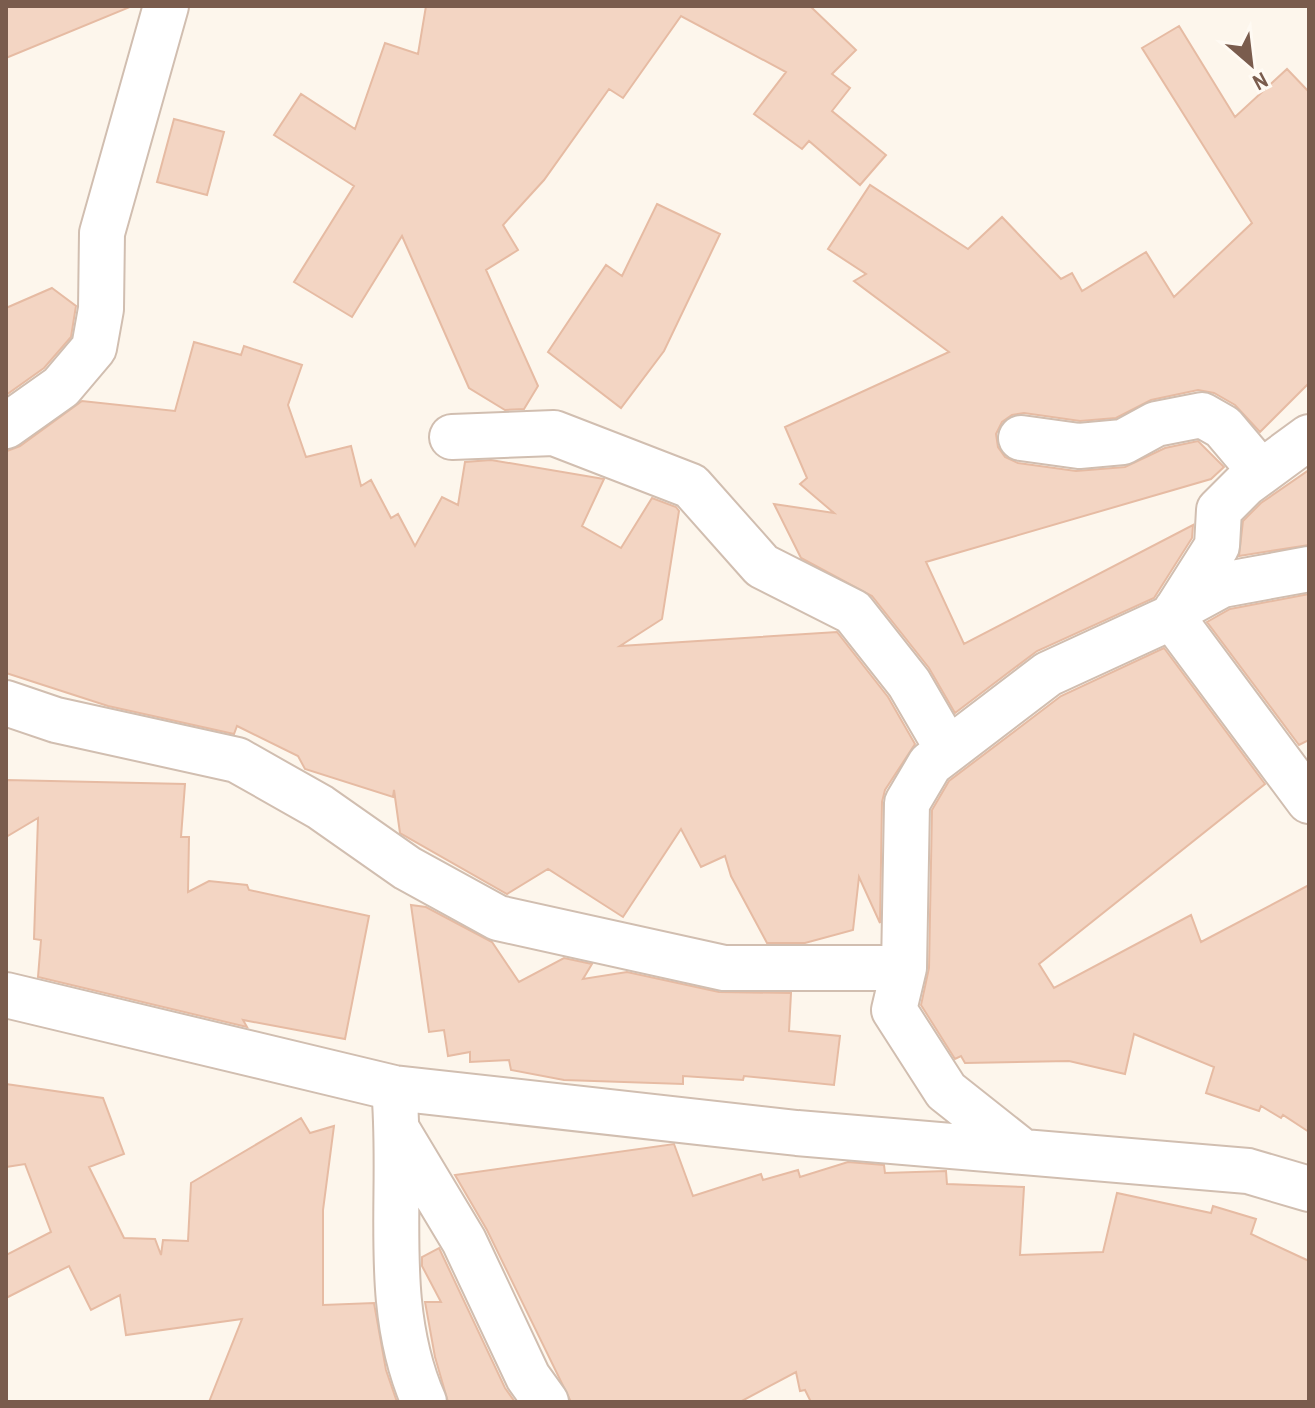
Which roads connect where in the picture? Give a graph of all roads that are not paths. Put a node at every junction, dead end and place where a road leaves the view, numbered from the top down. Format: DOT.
graph roads {
  1 [pos="166,6"];
  2 [pos="6,426"];
  3 [pos="452,437"];
  4 [pos="1309,437"];
  5 [pos="1021,438"];
  6 [pos="1261,472"];
  7 [pos="1309,569"];
  8 [pos="1174,613"];
  9 [pos="6,703"];
  10 [pos="948,750"];
  11 [pos="1309,801"];
  12 [pos="904,968"];
  13 [pos="6,995"];
  14 [pos="394,1088"];
  15 [pos="398,1131"];
  16 [pos="1023,1152"];
  17 [pos="1309,1189"];
  18 [pos="424,1402"];
  19 [pos="546,1402"];
  1 -- 2 [label="street"];
  3 -- 10 [label="street"];
  4 -- 6 [label="street"];
  5 -- 6 [label="street"];
  6 -- 8 [label="street"];
  7 -- 8 [label="street"];
  8 -- 10 [label="street"];
  8 -- 11 [label="street"];
  9 -- 12 [label="street"];
  10 -- 12 [label="street"];
  12 -- 16 [label="street"];
  13 -- 14 [label="street"];
  14 -- 15 [label="street"];
  14 -- 16 [label="street"];
  15 -- 18 [label="street"];
  15 -- 19 [label="street"];
  16 -- 17 [label="street"];
}
